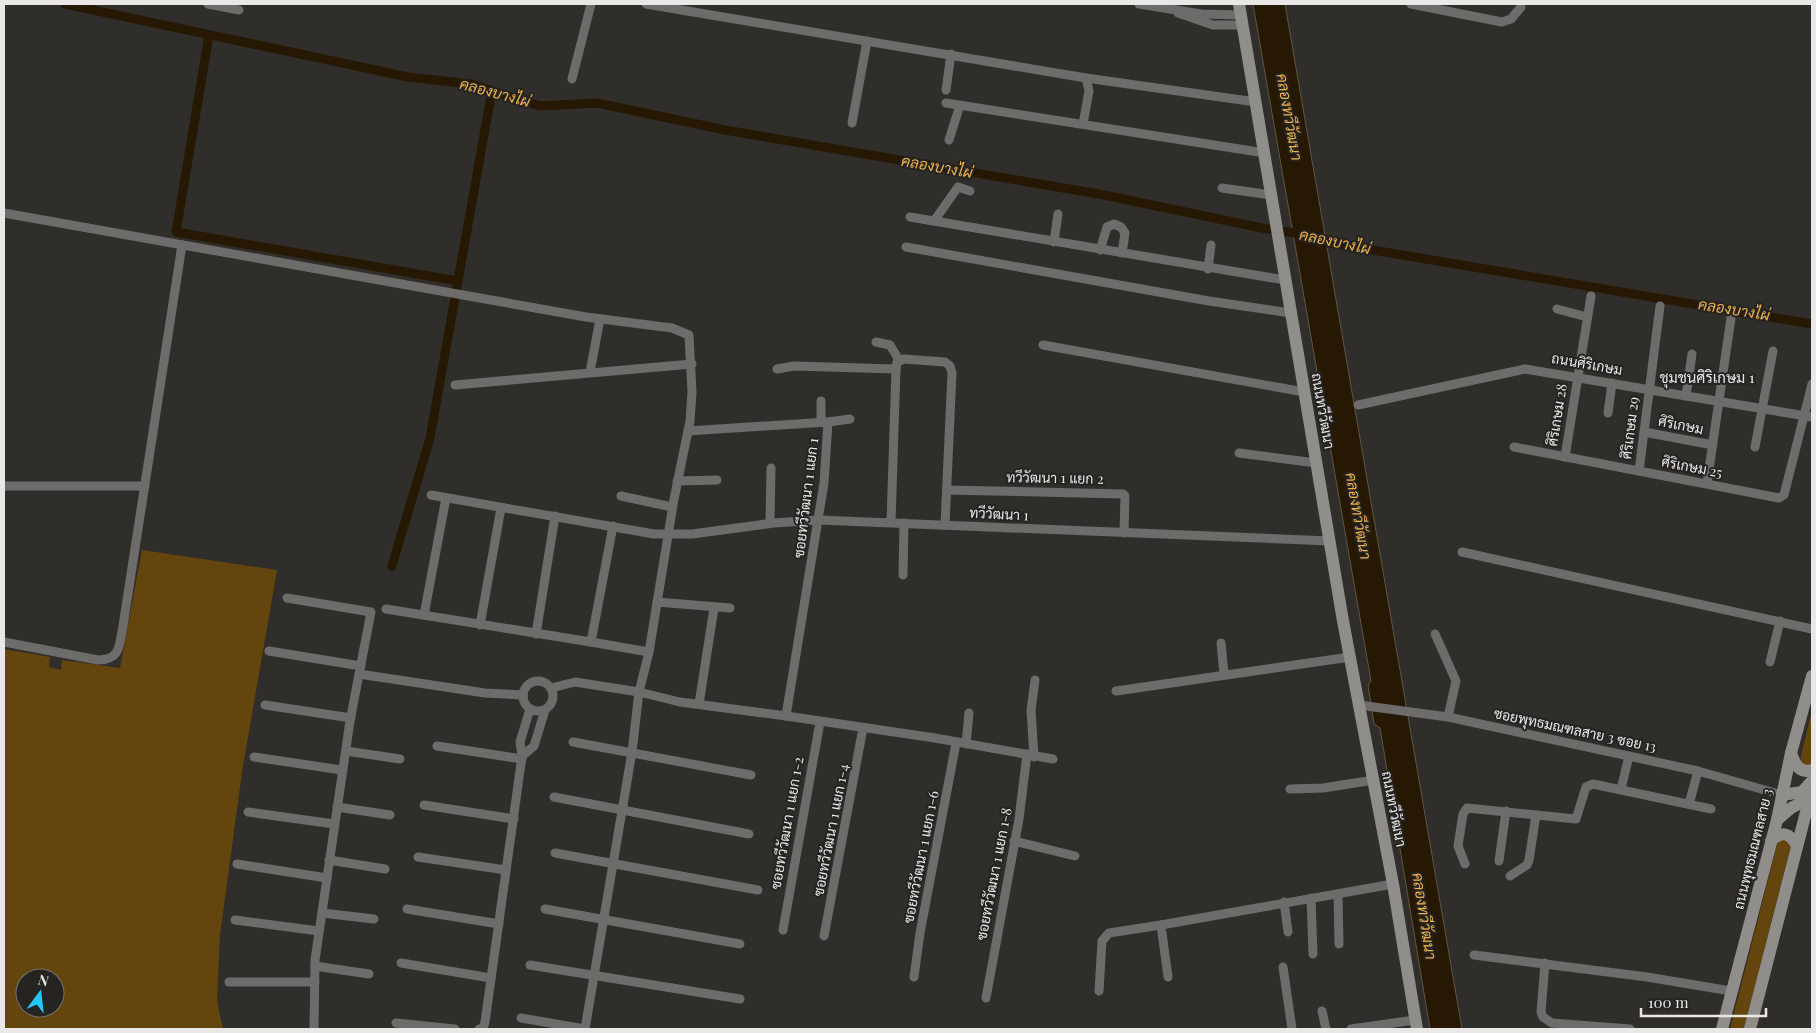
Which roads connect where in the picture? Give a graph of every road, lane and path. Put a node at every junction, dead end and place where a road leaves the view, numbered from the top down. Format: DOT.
graph roads {
  1 [pos="208,4"];
  2 [pos="591,4"];
  3 [pos="646,4"];
  4 [pos="1139,4"];
  5 [pos="1411,4"];
  6 [pos="1521,7"];
  7 [pos="239,10"];
  8 [pos="1241,14"];
  9 [pos="867,41"];
  10 [pos="951,54"];
  11 [pos="1086,78"];
  12 [pos="572,79"];
  13 [pos="946,90"];
  14 [pos="1256,102"];
  15 [pos="946,103"];
  16 [pos="960,105"];
  17 [pos="852,123"];
  18 [pos="1083,124"];
  19 [pos="949,140"];
  20 [pos="1264,153"];
  21 [pos="1222,188"];
  22 [pos="970,190"];
  23 [pos="1271,194"];
  24 [pos="4,213"];
  25 [pos="1058,214"];
  26 [pos="910,217"];
  27 [pos="934,221"];
  28 [pos="1054,242"];
  29 [pos="182,244"];
  30 [pos="1211,245"];
  31 [pos="906,247"];
  32 [pos="1100,250"];
  33 [pos="1122,253"];
  34 [pos="1208,269"];
  35 [pos="1285,280"];
  36 [pos="1591,296"];
  37 [pos="1660,306"];
  38 [pos="1557,309"];
  39 [pos="1291,313"];
  40 [pos="1587,317"];
  41 [pos="1731,318"];
  42 [pos="600,319"];
  43 [pos="876,342"];
  44 [pos="1043,345"];
  45 [pos="1773,351"];
  46 [pos="1692,354"];
  47 [pos="692,364"];
  48 [pos="897,365"];
  49 [pos="777,369"];
  50 [pos="590,372"];
  51 [pos="1577,377"];
  52 [pos="1612,383"];
  53 [pos="1812,384"];
  54 [pos="455,385"];
  55 [pos="1649,389"];
  56 [pos="1304,392"];
  57 [pos="1686,396"];
  58 [pos="821,401"];
  59 [pos="1719,401"];
  60 [pos="1358,405"];
  61 [pos="1764,408"];
  62 [pos="1608,413"];
  63 [pos="1808,416"];
  64 [pos="850,419"];
  65 [pos="825,422"];
  66 [pos="688,431"];
  67 [pos="1644,432"];
  68 [pos="1713,445"];
  69 [pos="1514,447"];
  70 [pos="1755,447"];
  71 [pos="1238,453"];
  72 [pos="1565,457"];
  73 [pos="1316,463"];
  74 [pos="771,468"];
  75 [pos="1639,471"];
  76 [pos="717,480"];
  77 [pos="677,482"];
  78 [pos="1707,483"];
  79 [pos="4,486"];
  80 [pos="145,486"];
  81 [pos="947,490"];
  82 [pos="431,495"];
  83 [pos="621,496"];
  84 [pos="446,498"];
  85 [pos="672,507"];
  86 [pos="501,508"];
  87 [pos="555,516"];
  88 [pos="818,520"];
  89 [pos="891,522"];
  90 [pos="770,523"];
  91 [pos="904,523"];
  92 [pos="946,525"];
  93 [pos="612,526"];
  94 [pos="1124,533"];
  95 [pos="669,534"];
  96 [pos="1330,541"];
  97 [pos="1462,552"];
  98 [pos="902,576"];
  99 [pos="287,598"];
  100 [pos="657,602"];
  101 [pos="714,608"];
  102 [pos="730,608"];
  103 [pos="386,609"];
  104 [pos="424,615"];
  105 [pos="1780,621"];
  106 [pos="480,625"];
  107 [pos="1812,629"];
  108 [pos="536,634"];
  109 [pos="1435,634"];
  110 [pos="4,642"];
  111 [pos="591,642"];
  112 [pos="1221,643"];
  113 [pos="269,651"];
  114 [pos="649,652"];
  115 [pos="1350,657"];
  116 [pos="1770,662"];
  117 [pos="360,670"];
  118 [pos="1224,674"];
  119 [pos="1812,676"];
  120 [pos="1035,680"];
  121 [pos="551,688"];
  122 [pos="1116,691"];
  123 [pos="639,692"];
  124 [pos="523,695"];
  125 [pos="699,704"];
  126 [pos="265,705"];
  127 [pos="1359,705"];
  128 [pos="530,709"];
  129 [pos="545,710"];
  130 [pos="969,714"];
  131 [pos="786,716"];
  132 [pos="1448,717"];
  133 [pos="350,718"];
  134 [pos="820,722"];
  135 [pos="863,728"];
  136 [pos="573,742"];
  137 [pos="961,743"];
  138 [pos="437,746"];
  139 [pos="346,750"];
  140 [pos="632,752"];
  141 [pos="1791,752"];
  142 [pos="1030,755"];
  143 [pos="1629,756"];
  144 [pos="254,757"];
  145 [pos="522,758"];
  146 [pos="400,759"];
  147 [pos="1053,759"];
  148 [pos="342,770"];
  149 [pos="1812,770"];
  150 [pos="1698,771"];
  151 [pos="751,775"];
  152 [pos="1374,780"];
  153 [pos="1812,782"];
  154 [pos="1621,789"];
  155 [pos="1290,790"];
  156 [pos="1782,795"];
  157 [pos="1811,795"];
  158 [pos="554,797"];
  159 [pos="1689,804"];
  160 [pos="424,805"];
  161 [pos="337,806"];
  162 [pos="1711,808"];
  163 [pos="622,810"];
  164 [pos="1506,811"];
  165 [pos="248,812"];
  166 [pos="390,815"];
  167 [pos="1536,815"];
  168 [pos="514,819"];
  169 [pos="1777,820"];
  170 [pos="334,824"];
  171 [pos="749,834"];
  172 [pos="1014,841"];
  173 [pos="1771,841"];
  174 [pos="1798,846"];
  175 [pos="556,853"];
  176 [pos="1075,856"];
  177 [pos="418,857"];
  178 [pos="329,860"];
  179 [pos="1499,861"];
  180 [pos="237,864"];
  181 [pos="614,864"];
  182 [pos="1464,864"];
  183 [pos="385,869"];
  184 [pos="506,870"];
  185 [pos="1510,876"];
  186 [pos="327,878"];
  187 [pos="1394,884"];
  188 [pos="758,890"];
  189 [pos="1338,894"];
  190 [pos="1311,898"];
  191 [pos="1284,902"];
  192 [pos="407,909"];
  193 [pos="545,909"];
  194 [pos="322,913"];
  195 [pos="374,919"];
  196 [pos="234,920"];
  197 [pos="603,920"];
  198 [pos="499,924"];
  199 [pos="1161,925"];
  200 [pos="783,930"];
  201 [pos="319,931"];
  202 [pos="1288,932"];
  203 [pos="824,936"];
  204 [pos="740,944"];
  205 [pos="1339,944"];
  206 [pos="1313,954"];
  207 [pos="1474,955"];
  208 [pos="401,963"];
  209 [pos="1545,963"];
  210 [pos="530,965"];
  211 [pos="315,966"];
  212 [pos="1283,967"];
  213 [pos="369,974"];
  214 [pos="594,974"];
  215 [pos="914,977"];
  216 [pos="1168,977"];
  217 [pos="491,978"];
  218 [pos="229,982"];
  219 [pos="315,982"];
  220 [pos="1099,991"];
  221 [pos="1731,992"];
  222 [pos="986,998"];
  223 [pos="740,999"];
  224 [pos="1322,1010"];
  225 [pos="521,1018"];
  226 [pos="396,1023"];
  227 [pos="1416,1024"];
  228 [pos="406,1027"];
  229 [pos="314,1029"];
  230 [pos="455,1029"];
  231 [pos="480,1029"];
  232 [pos="585,1029"];
  233 [pos="1292,1029"];
  234 [pos="1326,1029"];
  235 [pos="1351,1029"];
  236 [pos="1630,1029"];
  237 [pos="1722,1029"];
  238 [pos="1750,1029"];
  1 -- 7 [label="street"];
  2 -- 12 [label="street"];
  3 -- 9 [label="street"];
  4 -- 8 [label="street"];
  5 -- 6 [label="street"];
  8 -- 14 [label="main road, ถนนทวีวัฒนา"];
  9 -- 10 [label="street"];
  9 -- 17 [label="street"];
  10 -- 11 [label="street"];
  10 -- 13 [label="street"];
  11 -- 14 [label="street"];
  11 -- 18 [label="street"];
  14 -- 20 [label="main road, ถนนทวีวัฒนา"];
  15 -- 16 [label="street"];
  16 -- 18 [label="street"];
  16 -- 19 [label="street"];
  18 -- 20 [label="street"];
  20 -- 23 [label="main road, ถนนทวีวัฒนา"];
  21 -- 23 [label="street"];
  22 -- 27 [label="street"];
  23 -- 35 [label="main road, ถนนทวีวัฒนา"];
  24 -- 29 [label="street"];
  25 -- 28 [label="street"];
  26 -- 27 [label="street"];
  27 -- 28 [label="street"];
  28 -- 32 [label="street"];
  29 -- 42 [label="street"];
  29 -- 80 [label="street"];
  30 -- 34 [label="street"];
  31 -- 39 [label="street"];
  32 -- 33 [label="street"];
  32 -- 33 [label="street"];
  33 -- 34 [label="street"];
  34 -- 35 [label="street"];
  35 -- 39 [label="main road, ถนนทวีวัฒนา"];
  36 -- 40 [label="street, ศิริเกษม 28"];
  37 -- 55 [label="street, ศิริเกษม 29"];
  38 -- 40 [label="street"];
  39 -- 56 [label="main road, ถนนทวีวัฒนา"];
  40 -- 51 [label="street, ศิริเกษม 28"];
  41 -- 59 [label="street"];
  42 -- 47 [label="street"];
  42 -- 50 [label="street"];
  43 -- 48 [label="street"];
  44 -- 56 [label="street"];
  45 -- 61 [label="street"];
  46 -- 57 [label="street"];
  47 -- 50 [label="street"];
  47 -- 66 [label="street"];
  48 -- 49 [label="street"];
  48 -- 81 [label="street"];
  48 -- 89 [label="street"];
  50 -- 54 [label="street"];
  51 -- 52 [label="street, ถนนศิริเกษม"];
  51 -- 60 [label="street, ถนนศิริเกษม"];
  51 -- 72 [label="street, ศิริเกษม 28"];
  52 -- 55 [label="street, ถนนศิริเกษม"];
  52 -- 62 [label="street"];
  53 -- 63 [label="street"];
  55 -- 57 [label="street, ถนนศิริเกษม"];
  55 -- 67 [label="street, ศิริเกษม 29"];
  56 -- 73 [label="main road, ถนนทวีวัฒนา"];
  57 -- 59 [label="street, ถนนศิริเกษม"];
  58 -- 65 [label="street"];
  59 -- 61 [label="street, ถนนศิริเกษม"];
  59 -- 68 [label="street"];
  61 -- 63 [label="street, ถนนศิริเกษม"];
  61 -- 70 [label="street"];
  63 -- 78 [label="street, ศิริเกษม 25"];
  64 -- 65 [label="street"];
  65 -- 66 [label="street, ซอยทวีวัฒนา 1 แยก 1"];
  65 -- 88 [label="street, ซอยทวีวัฒนา 1 แยก 1"];
  66 -- 77 [label="street"];
  67 -- 68 [label="street, ศิริเกษม"];
  67 -- 75 [label="street, ศิริเกษม 29"];
  68 -- 78 [label="street"];
  69 -- 72 [label="street, ศิริเกษม 25"];
  71 -- 73 [label="street"];
  72 -- 75 [label="street, ศิริเกษม 25"];
  73 -- 96 [label="main road, ถนนทวีวัฒนา"];
  74 -- 90 [label="street"];
  75 -- 78 [label="street, ศิริเกษม 25"];
  76 -- 77 [label="street"];
  77 -- 85 [label="street"];
  79 -- 80 [label="street"];
  80 -- 110 [label="street"];
  81 -- 92 [label="street"];
  81 -- 94 [label="street, ทวีวัฒนา 1 แยก 2"];
  82 -- 84 [label="street, ทวีวัฒนา 1"];
  83 -- 85 [label="street"];
  84 -- 86 [label="street, ทวีวัฒนา 1"];
  84 -- 104 [label="street"];
  85 -- 95 [label="street"];
  86 -- 87 [label="street, ทวีวัฒนา 1"];
  86 -- 106 [label="street"];
  87 -- 93 [label="street, ทวีวัฒนา 1"];
  87 -- 108 [label="street"];
  88 -- 89 [label="street, ทวีวัฒนา 1"];
  88 -- 90 [label="street, ทวีวัฒนา 1"];
  88 -- 131 [label="street, ซอยทวีวัฒนา 1 แยก 1"];
  89 -- 91 [label="street, ทวีวัฒนา 1"];
  90 -- 95 [label="street, ทวีวัฒนา 1"];
  91 -- 92 [label="street, ทวีวัฒนา 1"];
  91 -- 98 [label="street"];
  92 -- 94 [label="street, ทวีวัฒนา 1"];
  93 -- 95 [label="street, ทวีวัฒนา 1"];
  93 -- 111 [label="street"];
  94 -- 96 [label="street, ทวีวัฒนา 1"];
  95 -- 100 [label="street"];
  96 -- 115 [label="main road, ถนนทวีวัฒนา"];
  97 -- 105 [label="street"];
  99 -- 117 [label="street"];
  100 -- 101 [label="street"];
  100 -- 114 [label="street"];
  101 -- 102 [label="street"];
  101 -- 125 [label="street"];
  103 -- 104 [label="street"];
  104 -- 106 [label="street"];
  105 -- 107 [label="street"];
  105 -- 116 [label="street"];
  106 -- 108 [label="street"];
  108 -- 111 [label="street"];
  109 -- 132 [label="street"];
  111 -- 114 [label="street"];
  112 -- 118 [label="street"];
  113 -- 117 [label="street"];
  114 -- 123 [label="street"];
  115 -- 118 [label="street"];
  115 -- 127 [label="main road, ถนนทวีวัฒนา"];
  117 -- 124 [label="street"];
  117 -- 133 [label="street"];
  118 -- 122 [label="street"];
  119 -- 141 [label="main road, ถนนพุทธมณฑลสาย 3"];
  120 -- 142 [label="street, ซอยทวีวัฒนา 1 แยก 1-8"];
  121 -- 123 [label="street"];
  121 -- 124 [label="street"];
  121 -- 129 [label="street"];
  123 -- 125 [label="street"];
  123 -- 140 [label="street"];
  124 -- 128 [label="street"];
  125 -- 131 [label="street"];
  126 -- 133 [label="street"];
  127 -- 132 [label="street, ซอยพุทธมณฑลสาย 3 ซอย 13"];
  127 -- 152 [label="main road, ถนนทวีวัฒนา"];
  128 -- 129 [label="street"];
  128 -- 145 [label="street"];
  129 -- 145 [label="street"];
  130 -- 137 [label="street, ซอยทวีวัฒนา 1 แยก 1-6"];
  131 -- 134 [label="street"];
  132 -- 143 [label="street, ซอยพุทธมณฑลสาย 3 ซอย 13"];
  133 -- 139 [label="street"];
  134 -- 135 [label="street"];
  134 -- 200 [label="street, ซอยทวีวัฒนา 1 แยก 1-2"];
  135 -- 137 [label="street"];
  135 -- 203 [label="street, ซอยทวีวัฒนา 1 แยก 1-4"];
  136 -- 140 [label="street"];
  137 -- 142 [label="street"];
  137 -- 215 [label="street, ซอยทวีวัฒนา 1 แยก 1-6"];
  138 -- 145 [label="street"];
  139 -- 146 [label="street"];
  139 -- 148 [label="street"];
  140 -- 151 [label="street"];
  140 -- 163 [label="street"];
  141 -- 149 [label="main road"];
  141 -- 156 [label="main road, ถนนพุทธมณฑลสาย 3"];
  142 -- 147 [label="street"];
  142 -- 172 [label="street, ซอยทวีวัฒนา 1 แยก 1-8"];
  143 -- 150 [label="street, ซอยพุทธมณฑลสาย 3 ซอย 13"];
  143 -- 154 [label="street"];
  144 -- 148 [label="street"];
  145 -- 168 [label="street"];
  148 -- 161 [label="street"];
  150 -- 156 [label="street, ซอยพุทธมณฑลสาย 3 ซอย 13"];
  150 -- 159 [label="street"];
  152 -- 155 [label="street"];
  152 -- 187 [label="main road, ถนนทวีวัฒนา"];
  153 -- 156 [label="main road"];
  154 -- 159 [label="street"];
  154 -- 167 [label="street"];
  156 -- 169 [label="main road, ถนนพุทธมณฑลสาย 3"];
  157 -- 169 [label="main road"];
  157 -- 174 [label="main road"];
  158 -- 163 [label="street"];
  159 -- 162 [label="street"];
  160 -- 168 [label="street"];
  161 -- 166 [label="street"];
  161 -- 170 [label="street"];
  163 -- 171 [label="street"];
  163 -- 181 [label="street"];
  164 -- 167 [label="street"];
  164 -- 179 [label="street"];
  164 -- 182 [label="street"];
  165 -- 170 [label="street"];
  167 -- 185 [label="street"];
  168 -- 184 [label="street"];
  169 -- 173 [label="main road, ถนนพุทธมณฑลสาย 3"];
  170 -- 178 [label="street"];
  172 -- 176 [label="street"];
  172 -- 222 [label="street, ซอยทวีวัฒนา 1 แยก 1-8"];
  173 -- 174 [label="main road"];
  173 -- 221 [label="main road, ถนนพุทธมณฑลสาย 3"];
  174 -- 238 [label="main road"];
  175 -- 181 [label="street"];
  177 -- 184 [label="street"];
  178 -- 183 [label="street"];
  178 -- 186 [label="street"];
  180 -- 186 [label="street"];
  181 -- 188 [label="street"];
  181 -- 197 [label="street"];
  184 -- 198 [label="street"];
  186 -- 194 [label="street"];
  187 -- 189 [label="street"];
  187 -- 227 [label="main road, ถนนทวีวัฒนา"];
  189 -- 190 [label="street"];
  189 -- 205 [label="street"];
  190 -- 191 [label="street"];
  190 -- 206 [label="street"];
  191 -- 199 [label="street"];
  191 -- 202 [label="street"];
  192 -- 198 [label="street"];
  193 -- 197 [label="street"];
  194 -- 195 [label="street"];
  194 -- 201 [label="street"];
  196 -- 201 [label="street"];
  197 -- 204 [label="street"];
  197 -- 214 [label="street"];
  198 -- 217 [label="street"];
  199 -- 216 [label="street"];
  199 -- 220 [label="street"];
  201 -- 211 [label="street"];
  207 -- 209 [label="street"];
  208 -- 217 [label="street"];
  209 -- 221 [label="street"];
  209 -- 236 [label="street"];
  210 -- 214 [label="street"];
  211 -- 213 [label="street"];
  211 -- 219 [label="street"];
  212 -- 233 [label="street"];
  214 -- 223 [label="street"];
  214 -- 232 [label="street"];
  217 -- 231 [label="street"];
  218 -- 219 [label="street"];
  219 -- 229 [label="street"];
  221 -- 237 [label="main road, ถนนพุทธมณฑลสาย 3"];
  224 -- 234 [label="street"];
  225 -- 232 [label="street"];
  226 -- 228 [label="street"];
  227 -- 235 [label="street"];
  228 -- 230 [label="street"];
}
